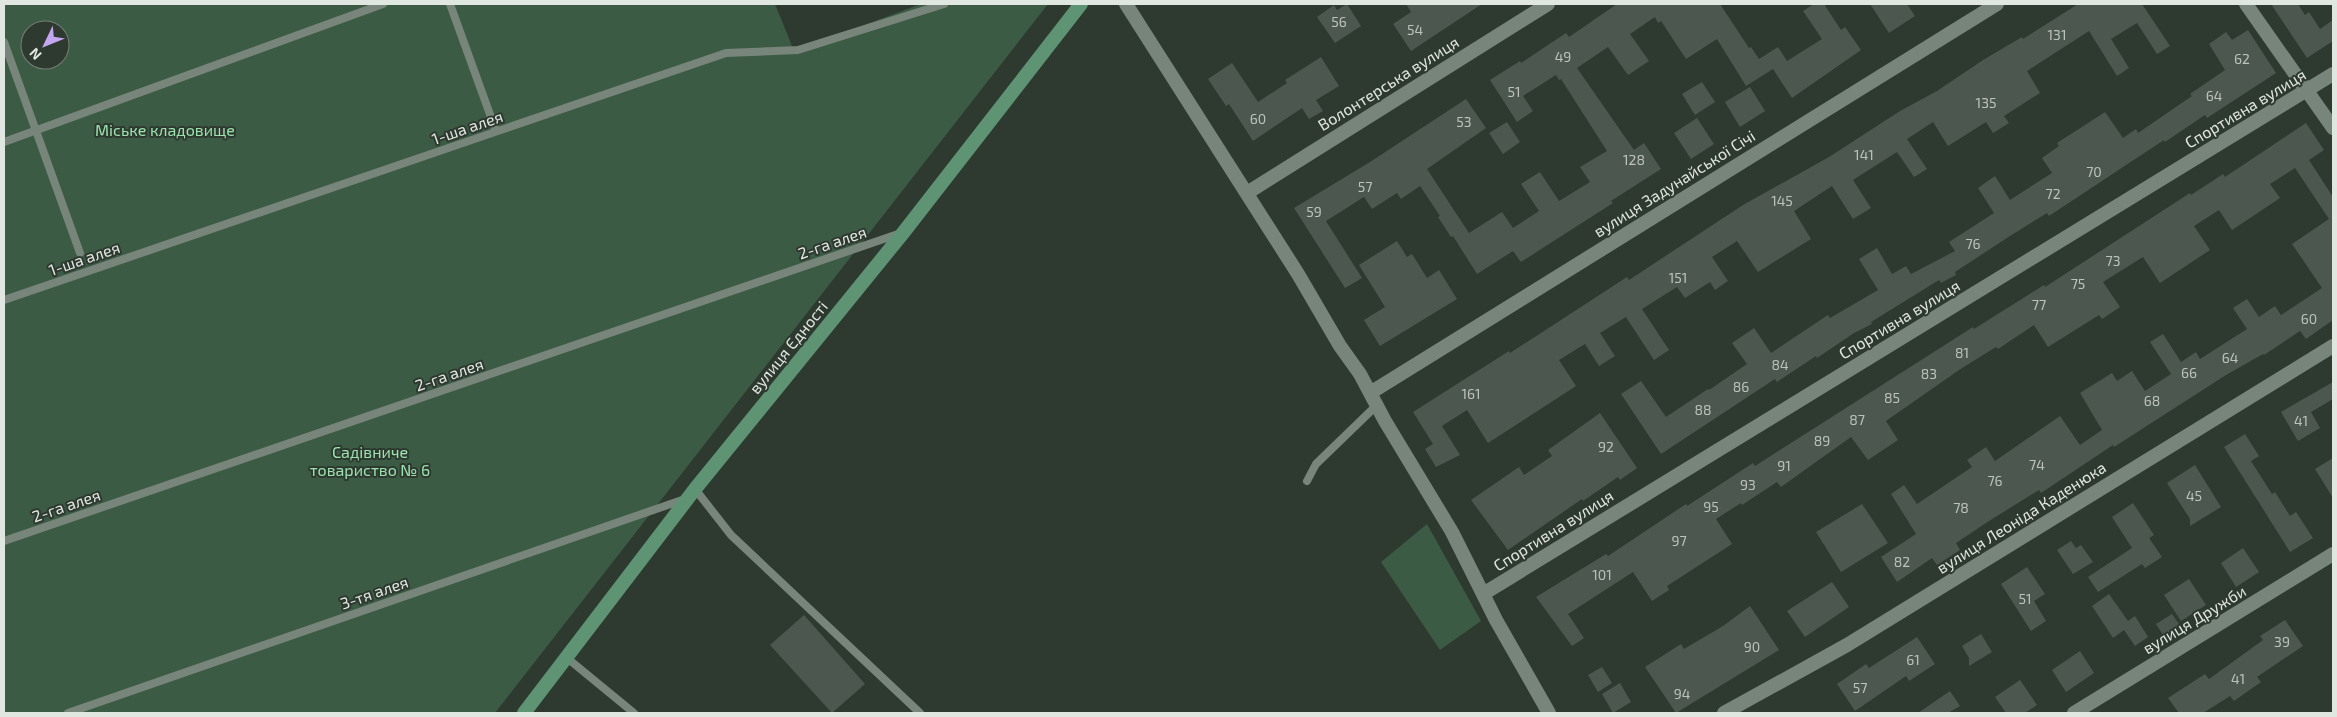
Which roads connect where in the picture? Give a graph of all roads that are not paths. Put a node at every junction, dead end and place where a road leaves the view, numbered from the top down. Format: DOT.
graph roads {
  1 [pos="383,4"];
  2 [pos="450,4"];
  3 [pos="944,4"];
  4 [pos="1081,4"];
  5 [pos="1126,4"];
  6 [pos="1548,4"];
  7 [pos="1997,4"];
  8 [pos="2246,4"];
  9 [pos="4,42"];
  10 [pos="2333,74"];
  11 [pos="2308,90"];
  12 [pos="2333,128"];
  13 [pos="36,131"];
  14 [pos="496,131"];
  15 [pos="4,142"];
  16 [pos="1247,193"];
  17 [pos="903,233"];
  18 [pos="80,253"];
  19 [pos="4,300"];
  20 [pos="2333,346"];
  21 [pos="1373,399"];
  22 [pos="1307,481"];
  23 [pos="692,494"];
  24 [pos="4,540"];
  25 [pos="2333,554"];
  26 [pos="1482,594"];
  27 [pos="568,658"];
  28 [pos="68,713"];
  29 [pos="524,713"];
  30 [pos="634,713"];
  31 [pos="920,713"];
  32 [pos="1549,713"];
  33 [pos="1724,713"];
  34 [pos="2074,713"];
  1 -- 13 [label="lane"];
  2 -- 14 [label="lane"];
  3 -- 14 [label="lane, 1-ша алея"];
  4 -- 17 [label="main road, вулиця Єдності"];
  5 -- 16 [label="street"];
  6 -- 16 [label="street, Волонтерська вулиця"];
  7 -- 21 [label="street, вулиця Задунайської Січі"];
  8 -- 11 [label="street"];
  9 -- 13 [label="lane"];
  10 -- 11 [label="street, Спортивна вулиця"];
  11 -- 12 [label="street"];
  11 -- 26 [label="street, Спортивна вулиця"];
  13 -- 15 [label="lane"];
  13 -- 18 [label="lane"];
  14 -- 19 [label="lane, 1-ша алея"];
  16 -- 21 [label="street"];
  17 -- 23 [label="main road, вулиця Єдності"];
  17 -- 24 [label="lane, 2-га алея"];
  20 -- 33 [label="street, вулиця Леоніда Каденюка"];
  21 -- 22 [label="lane"];
  21 -- 26 [label="street"];
  23 -- 27 [label="main road, вулиця Єдності"];
  23 -- 28 [label="lane, 3-тя алея"];
  23 -- 31 [label="lane"];
  25 -- 34 [label="street, вулиця Дружби"];
  26 -- 32 [label="street"];
  27 -- 29 [label="main road, вулиця Єдності"];
  27 -- 30 [label="lane"];
}
